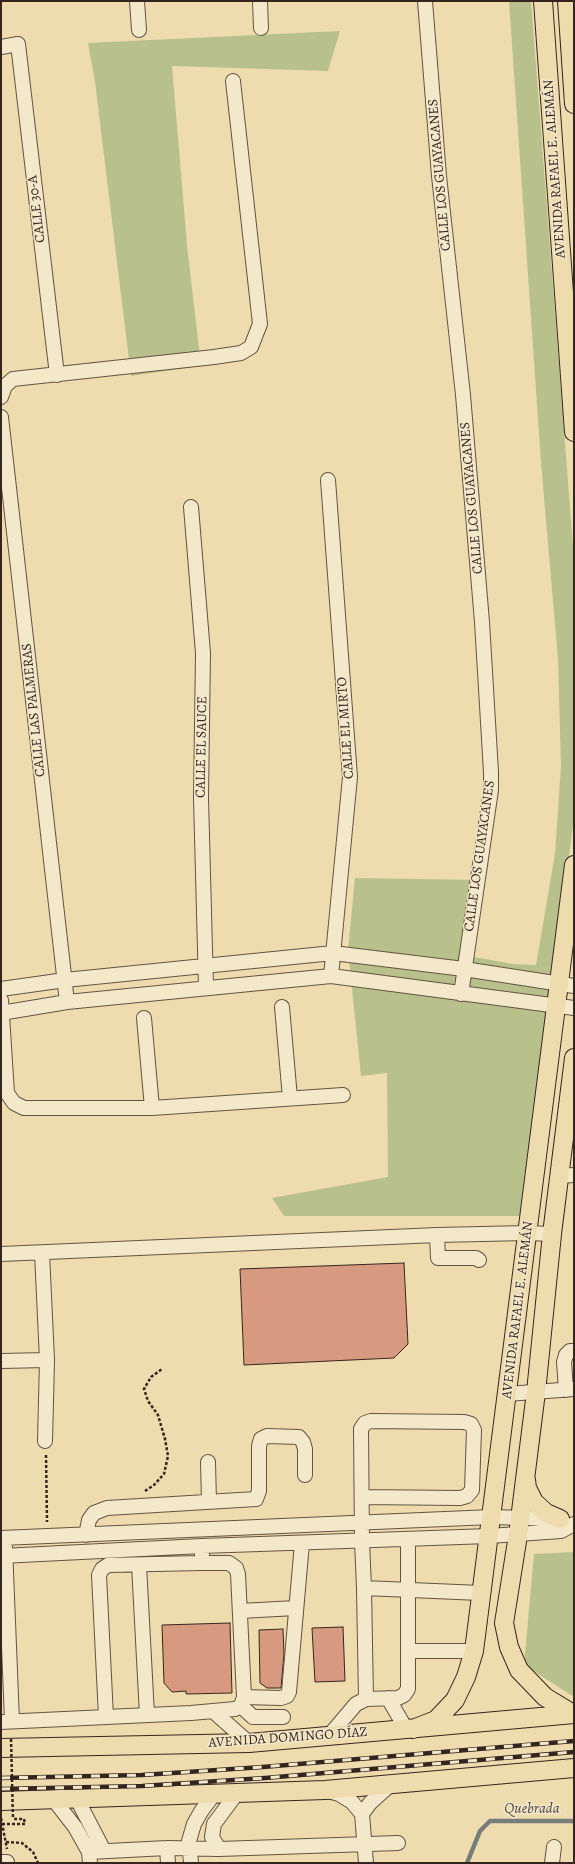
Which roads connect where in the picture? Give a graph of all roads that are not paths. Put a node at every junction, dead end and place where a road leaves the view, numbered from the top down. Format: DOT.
graph roads {
  1 [pos="137,1"];
  2 [pos="260,1"];
  3 [pos="425,1"];
  4 [pos="543,1"];
  5 [pos="567,1"];
  6 [pos="261,28"];
  7 [pos="139,30"];
  8 [pos="1,46"];
  9 [pos="234,81"];
  10 [pos="574,104"];
  11 [pos="57,375"];
  12 [pos="1,396"];
  13 [pos="1,417"];
  14 [pos="574,432"];
  15 [pos="328,480"];
  16 [pos="192,508"];
  17 [pos="574,865"];
  18 [pos="333,953"];
  19 [pos="205,966"];
  20 [pos="464,969"];
  21 [pos="331,976"];
  22 [pos="65,980"];
  23 [pos="566,986"];
  24 [pos="206,988"];
  25 [pos="1,989"];
  26 [pos="462,994"];
  27 [pos="67,1002"];
  28 [pos="282,1007"];
  29 [pos="556,1007"];
  30 [pos="574,1008"];
  31 [pos="1,1009"];
  32 [pos="144,1018"];
  33 [pos="574,1058"];
  34 [pos="4,1093"];
  35 [pos="343,1095"];
  36 [pos="290,1098"];
  37 [pos="152,1108"];
  38 [pos="566,1176"];
  39 [pos="527,1233"];
  40 [pos="552,1234"];
  41 [pos="438,1235"];
  42 [pos="42,1253"];
  43 [pos="1,1254"];
  44 [pos="479,1260"];
  45 [pos="574,1351"];
  46 [pos="47,1360"];
  47 [pos="1,1361"];
  48 [pos="570,1390"];
  49 [pos="536,1392"];
  50 [pos="507,1394"];
  51 [pos="46,1441"];
  52 [pos="208,1462"];
  53 [pos="526,1472"];
  54 [pos="305,1475"];
  55 [pos="362,1498"];
  56 [pos="209,1502"];
  57 [pos="519,1516"];
  58 [pos="492,1517"];
  59 [pos="569,1522"];
  60 [pos="362,1523"];
  61 [pos="200,1530"];
  62 [pos="86,1535"];
  63 [pos="518,1535"];
  64 [pos="489,1536"];
  65 [pos="2,1538"];
  66 [pos="408,1539"];
  67 [pos="362,1541"];
  68 [pos="302,1543"];
  69 [pos="202,1546"];
  70 [pos="3,1556"];
  71 [pos="202,1563"];
  72 [pos="139,1565"];
  73 [pos="4,1572"];
  74 [pos="364,1588"];
  75 [pos="408,1590"];
  76 [pos="481,1593"];
  77 [pos="296,1608"];
  78 [pos="240,1610"];
  79 [pos="408,1651"];
  80 [pos="474,1651"];
  81 [pos="388,1698"];
  82 [pos="366,1699"];
  83 [pos="242,1701"];
  84 [pos="213,1711"];
  85 [pos="574,1714"];
  86 [pos="147,1715"];
  87 [pos="283,1717"];
  88 [pos="106,1718"];
  89 [pos="7,1721"];
  90 [pos="409,1729"];
  91 [pos="328,1737"];
  92 [pos="6,1743"];
  93 [pos="249,1743"];
  94 [pos="574,1768"];
  95 [pos="390,1784"];
  96 [pos="325,1790"];
  97 [pos="237,1793"];
  98 [pos="215,1794"];
  99 [pos="77,1799"];
  100 [pos="54,1800"];
  101 [pos="1,1801"];
  102 [pos="362,1814"];
  103 [pos="398,1843"];
  104 [pos="365,1845"];
  105 [pos="554,1847"];
  106 [pos="167,1848"];
  107 [pos="190,1848"];
  108 [pos="219,1849"];
  109 [pos="104,1851"];
  110 [pos="90,1858"];
  111 [pos="168,1863"];
  112 [pos="191,1863"];
  113 [pos="366,1863"];
  114 [pos="552,1863"];
  1 -- 7 [label="street"];
  2 -- 6 [label="street"];
  3 -- 20 [label="street, CALLE LOS GUAYACANES"];
  4 -- 14 [label="main road, AVENIDA RAFAEL E. ALEMÁN"];
  5 -- 10 [label="main road, AVENIDA RAFAEL E. ALEMÁN"];
  8 -- 11 [label="street, CALLE 30-A"];
  9 -- 11 [label="street"];
  11 -- 12 [label="street"];
  13 -- 22 [label="street, CALLE LAS PALMERAS"];
  15 -- 18 [label="street, CALLE EL MIRTO"];
  16 -- 19 [label="street, CALLE EL SAUCE"];
  17 -- 23 [label="main road, AVENIDA RAFAEL E. ALEMÁN"];
  18 -- 19 [label="street"];
  18 -- 20 [label="street"];
  18 -- 21 [label="street, CALLE EL MIRTO"];
  19 -- 22 [label="street"];
  19 -- 24 [label="street, CALLE EL SAUCE"];
  20 -- 23 [label="street"];
  20 -- 26 [label="street, CALLE LOS GUAYACANES"];
  21 -- 24 [label="street"];
  21 -- 26 [label="street"];
  22 -- 25 [label="street"];
  22 -- 27 [label="street, CALLE LAS PALMERAS"];
  23 -- 29 [label="main road, AVENIDA RAFAEL E. ALEMÁN"];
  24 -- 27 [label="street"];
  26 -- 29 [label="street"];
  27 -- 31 [label="street"];
  28 -- 36 [label="street"];
  29 -- 30 [label="street"];
  29 -- 39 [label="main road, AVENIDA RAFAEL E. ALEMÁN"];
  31 -- 34 [label="street"];
  32 -- 37 [label="street"];
  33 -- 38 [label="main road, AVENIDA RAFAEL E. ALEMÁN"];
  34 -- 37 [label="street"];
  35 -- 36 [label="street"];
  36 -- 37 [label="street"];
  38 -- 40 [label="main road, AVENIDA RAFAEL E. ALEMÁN"];
  39 -- 40 [label="street"];
  39 -- 41 [label="street"];
  39 -- 50 [label="main road, AVENIDA RAFAEL E. ALEMÁN"];
  40 -- 49 [label="main road, AVENIDA RAFAEL E. ALEMÁN"];
  41 -- 42 [label="street"];
  41 -- 44 [label="street"];
  42 -- 43 [label="street"];
  42 -- 46 [label="street"];
  45 -- 48 [label="street"];
  46 -- 47 [label="street"];
  46 -- 51 [label="street"];
  48 -- 49 [label="street"];
  49 -- 50 [label="street"];
  49 -- 53 [label="main road, AVENIDA RAFAEL E. ALEMÁN"];
  50 -- 58 [label="main road, AVENIDA RAFAEL E. ALEMÁN"];
  52 -- 56 [label="street"];
  53 -- 57 [label="main road, AVENIDA RAFAEL E. ALEMÁN"];
  53 -- 59 [label="main road"];
  54 -- 56 [label="street"];
  55 -- 55 [label="street"];
  55 -- 60 [label="street"];
  56 -- 62 [label="street"];
  57 -- 58 [label="street"];
  57 -- 59 [label="street"];
  57 -- 63 [label="main road, AVENIDA RAFAEL E. ALEMÁN"];
  58 -- 60 [label="street"];
  58 -- 64 [label="main road, AVENIDA RAFAEL E. ALEMÁN"];
  59 -- 63 [label="street"];
  60 -- 61 [label="street"];
  60 -- 67 [label="street"];
  61 -- 62 [label="street"];
  61 -- 69 [label="street"];
  62 -- 65 [label="street"];
  63 -- 64 [label="street"];
  63 -- 85 [label="main road, AVENIDA RAFAEL E. ALEMÁN"];
  64 -- 66 [label="street"];
  64 -- 76 [label="main road, AVENIDA RAFAEL E. ALEMÁN"];
  65 -- 70 [label="street"];
  66 -- 67 [label="street"];
  66 -- 75 [label="street"];
  67 -- 68 [label="street"];
  67 -- 74 [label="street"];
  68 -- 69 [label="street"];
  68 -- 77 [label="street"];
  69 -- 70 [label="street"];
  69 -- 71 [label="street"];
  70 -- 73 [label="street"];
  71 -- 72 [label="street"];
  71 -- 78 [label="street"];
  72 -- 86 [label="street"];
  72 -- 88 [label="street"];
  73 -- 89 [label="street"];
  74 -- 75 [label="street"];
  74 -- 82 [label="street"];
  75 -- 76 [label="street"];
  75 -- 79 [label="street"];
  76 -- 80 [label="main road, AVENIDA RAFAEL E. ALEMÁN"];
  77 -- 78 [label="street"];
  77 -- 83 [label="street"];
  78 -- 83 [label="street"];
  79 -- 80 [label="street"];
  79 -- 81 [label="street"];
  80 -- 90 [label="main road, AVENIDA RAFAEL E. ALEMÁN"];
  81 -- 82 [label="street"];
  81 -- 90 [label="street"];
  82 -- 91 [label="street"];
  83 -- 84 [label="street"];
  83 -- 87 [label="street"];
  84 -- 86 [label="street"];
  84 -- 93 [label="street"];
  85 -- 90 [label="main road, AVENIDA DOMINGO DÍAZ"];
  86 -- 88 [label="street"];
  88 -- 89 [label="street"];
  90 -- 91 [label="main road, AVENIDA DOMINGO DÍAZ"];
  91 -- 93 [label="main road, AVENIDA DOMINGO DÍAZ"];
  92 -- 93 [label="main road, AVENIDA DOMINGO DÍAZ"];
  94 -- 95 [label="main road"];
  95 -- 96 [label="main road"];
  95 -- 102 [label="street"];
  96 -- 97 [label="main road"];
  96 -- 102 [label="street"];
  97 -- 98 [label="main road"];
  97 -- 108 [label="street"];
  98 -- 99 [label="main road"];
  98 -- 107 [label="street"];
  99 -- 100 [label="main road"];
  99 -- 109 [label="street"];
  100 -- 101 [label="main road"];
  100 -- 110 [label="street"];
  102 -- 104 [label="street"];
  103 -- 104 [label="street"];
  104 -- 108 [label="street"];
  104 -- 113 [label="street"];
  105 -- 114 [label="street"];
  106 -- 107 [label="street"];
  106 -- 109 [label="street"];
  106 -- 111 [label="street"];
  107 -- 108 [label="street"];
  107 -- 112 [label="street"];
  109 -- 110 [label="street"];
}
